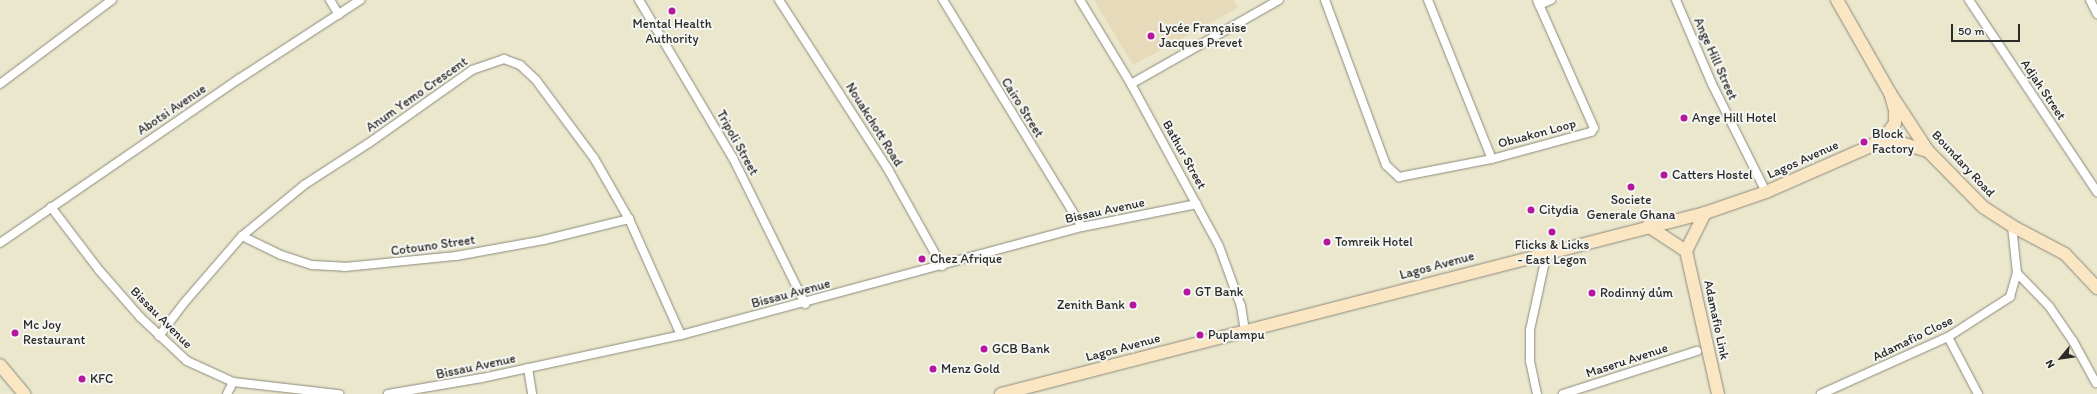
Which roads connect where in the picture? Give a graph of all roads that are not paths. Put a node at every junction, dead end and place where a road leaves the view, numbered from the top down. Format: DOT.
graph roads {
  1 [pos="112,0"];
  2 [pos="330,0"];
  3 [pos="360,0"];
  4 [pos="640,0"];
  5 [pos="780,0"];
  6 [pos="943,0"];
  7 [pos="1080,0"];
  8 [pos="1279,0"];
  9 [pos="1325,0"];
  10 [pos="1428,0"];
  11 [pos="1551,0"];
  12 [pos="1676,0"];
  13 [pos="1838,0"];
  14 [pos="1969,0"];
  15 [pos="2090,0"];
  16 [pos="1538,3"];
  17 [pos="2097,14"];
  18 [pos="339,15"];
  19 [pos="0,84"];
  20 [pos="1131,84"];
  21 [pos="1890,93"];
  22 [pos="1873,145"];
  23 [pos="1928,151"];
  24 [pos="1492,159"];
  25 [pos="1766,192"];
  26 [pos="2097,192"];
  27 [pos="1197,204"];
  28 [pos="51,207"];
  29 [pos="1705,213"];
  30 [pos="629,219"];
  31 [pos="1648,226"];
  32 [pos="2012,226"];
  33 [pos="1082,227"];
  34 [pos="242,236"];
  35 [pos="0,243"];
  36 [pos="1546,252"];
  37 [pos="1686,252"];
  38 [pos="942,266"];
  39 [pos="2016,274"];
  40 [pos="2097,288"];
  41 [pos="805,304"];
  42 [pos="1245,330"];
  43 [pos="681,335"];
  44 [pos="159,336"];
  45 [pos="1948,337"];
  46 [pos="1697,351"];
  47 [pos="0,365"];
  48 [pos="528,368"];
  49 [pos="233,382"];
  50 [pos="2096,383"];
  51 [pos="24,394"];
  52 [pos="227,394"];
  53 [pos="339,394"];
  54 [pos="388,394"];
  55 [pos="532,394"];
  56 [pos="1001,394"];
  57 [pos="1536,394"];
  58 [pos="1563,394"];
  59 [pos="1718,394"];
  60 [pos="1821,394"];
  61 [pos="1978,394"];
  1 -- 19 [label="street"];
  2 -- 18 [label="street"];
  3 -- 18 [label="street, Abotsi Avenue"];
  4 -- 41 [label="street, Tripoli Street"];
  5 -- 38 [label="street, Nouakchott Road"];
  6 -- 33 [label="street, Cairo Street"];
  7 -- 20 [label="street, Bathur Street"];
  8 -- 20 [label="street"];
  9 -- 24 [label="street"];
  10 -- 24 [label="street, Obuakon Loop"];
  11 -- 16 [label="street"];
  12 -- 25 [label="street, Ange Hill Street"];
  13 -- 21 [label="street, Boundary Road"];
  14 -- 26 [label="street, Adjah Street"];
  15 -- 17 [label="street"];
  16 -- 24 [label="street, Obuakon Loop"];
  18 -- 28 [label="street, Abotsi Avenue"];
  20 -- 27 [label="street, Bathur Street"];
  21 -- 22 [label="street, Lagos Avenue"];
  21 -- 23 [label="street, Boundary Road"];
  22 -- 23 [label="street, Lagos Avenue"];
  22 -- 25 [label="street, Lagos Avenue"];
  23 -- 32 [label="street, Boundary Road"];
  25 -- 29 [label="street, Lagos Avenue"];
  27 -- 33 [label="street, Bissau Avenue"];
  27 -- 42 [label="street, Bathur Street"];
  28 -- 35 [label="street, Abotsi Avenue"];
  28 -- 44 [label="street, Bissau Avenue"];
  29 -- 31 [label="street, Lagos Avenue"];
  29 -- 37 [label="street"];
  30 -- 34 [label="street, Cotouno Street"];
  30 -- 34 [label="street, Anum Yemo Crescent"];
  30 -- 43 [label="street, Anum Yemo Crescent"];
  31 -- 36 [label="street, Lagos Avenue"];
  31 -- 37 [label="street"];
  32 -- 39 [label="street, Adamafio Close"];
  32 -- 40 [label="street, Boundary Road"];
  33 -- 38 [label="street, Bissau Avenue"];
  34 -- 44 [label="street, Anum Yemo Crescent"];
  36 -- 42 [label="street, Lagos Avenue"];
  36 -- 57 [label="street"];
  37 -- 59 [label="street, Adamafio Link"];
  38 -- 41 [label="street, Bissau Avenue"];
  39 -- 45 [label="street, Adamafio Close"];
  39 -- 50 [label="street"];
  41 -- 43 [label="street, Bissau Avenue"];
  42 -- 56 [label="street, Lagos Avenue"];
  43 -- 48 [label="street, Bissau Avenue"];
  44 -- 49 [label="street, Bissau Avenue"];
  45 -- 60 [label="street, Adamafio Close"];
  45 -- 61 [label="street"];
  46 -- 58 [label="street, Maseru Avenue"];
  47 -- 51 [label="street"];
  48 -- 54 [label="street, Bissau Avenue"];
  48 -- 55 [label="street"];
  49 -- 52 [label="street"];
  49 -- 53 [label="street, Bissau Avenue"];
}
